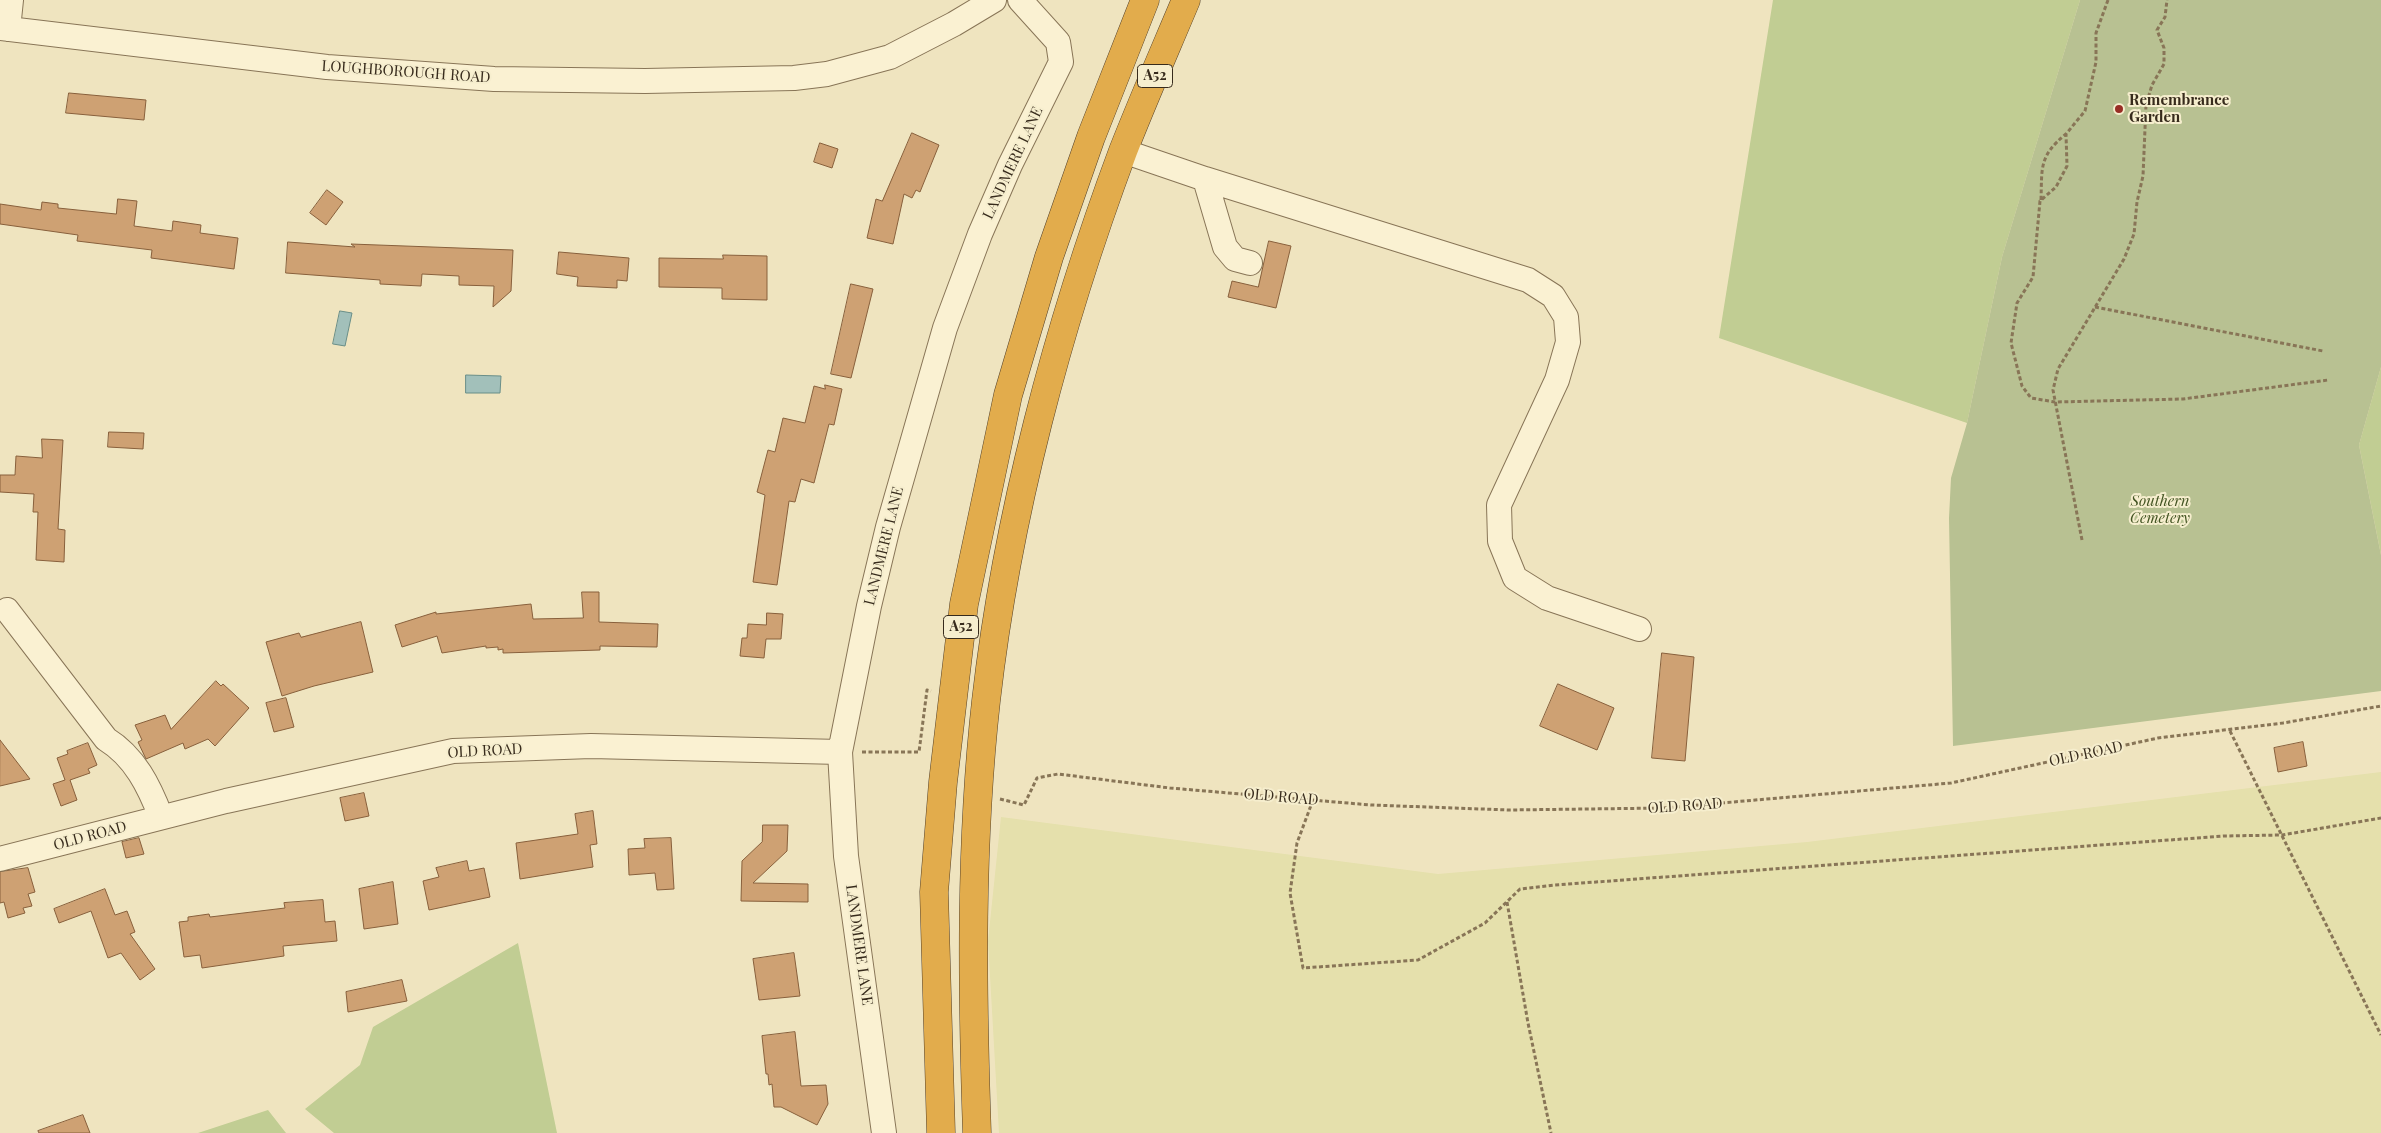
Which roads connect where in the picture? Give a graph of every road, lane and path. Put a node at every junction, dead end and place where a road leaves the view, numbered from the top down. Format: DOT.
graph roads {
  1 [pos="11,0"];
  2 [pos="994,0"];
  3 [pos="1020,0"];
  4 [pos="1145,0"];
  5 [pos="1186,0"];
  6 [pos="2108,0"];
  7 [pos="2167,0"];
  8 [pos="4,29"];
  9 [pos="2066,134"];
  10 [pos="1123,151"];
  11 [pos="1205,179"];
  12 [pos="2040,201"];
  13 [pos="1250,263"];
  14 [pos="2095,307"];
  15 [pos="2323,351"];
  16 [pos="2328,380"];
  17 [pos="2055,402"];
  18 [pos="2082,540"];
  19 [pos="7,610"];
  20 [pos="1639,629"];
  21 [pos="927,690"];
  22 [pos="2381,706"];
  23 [pos="2230,731"];
  24 [pos="840,752"];
  25 [pos="1002,799"];
  26 [pos="1313,800"];
  27 [pos="161,818"];
  28 [pos="2381,818"];
  29 [pos="2282,835"];
  30 [pos="0,859"];
  31 [pos="1507,902"];
  32 [pos="2381,1035"];
  33 [pos="884,1133"];
  34 [pos="941,1133"];
  35 [pos="977,1133"];
  36 [pos="1551,1133"];
  1 -- 8 [label="street"];
  2 -- 8 [label="street, LOUGHBOROUGH ROAD"];
  3 -- 24 [label="street, LANDMERE LANE"];
  4 -- 34 [label="highway, A52"];
  5 -- 10 [label="highway, A52"];
  6 -- 9 [label="path"];
  7 -- 14 [label="path"];
  9 -- 12 [label="path"];
  9 -- 12 [label="path"];
  10 -- 11 [label="street"];
  10 -- 35 [label="highway, A52"];
  11 -- 13 [label="street"];
  11 -- 20 [label="street"];
  12 -- 17 [label="path"];
  14 -- 15 [label="path"];
  14 -- 17 [label="path"];
  16 -- 17 [label="path"];
  17 -- 18 [label="path"];
  19 -- 27 [label="street"];
  21 -- 24 [label="path"];
  22 -- 23 [label="path, OLD ROAD"];
  23 -- 26 [label="path, OLD ROAD"];
  23 -- 29 [label="path"];
  24 -- 27 [label="street, OLD ROAD"];
  24 -- 33 [label="street, LANDMERE LANE"];
  25 -- 26 [label="path, OLD ROAD"];
  26 -- 31 [label="path"];
  27 -- 30 [label="street, OLD ROAD"];
  28 -- 29 [label="path"];
  29 -- 31 [label="path"];
  29 -- 32 [label="path"];
  31 -- 36 [label="path"];
}
